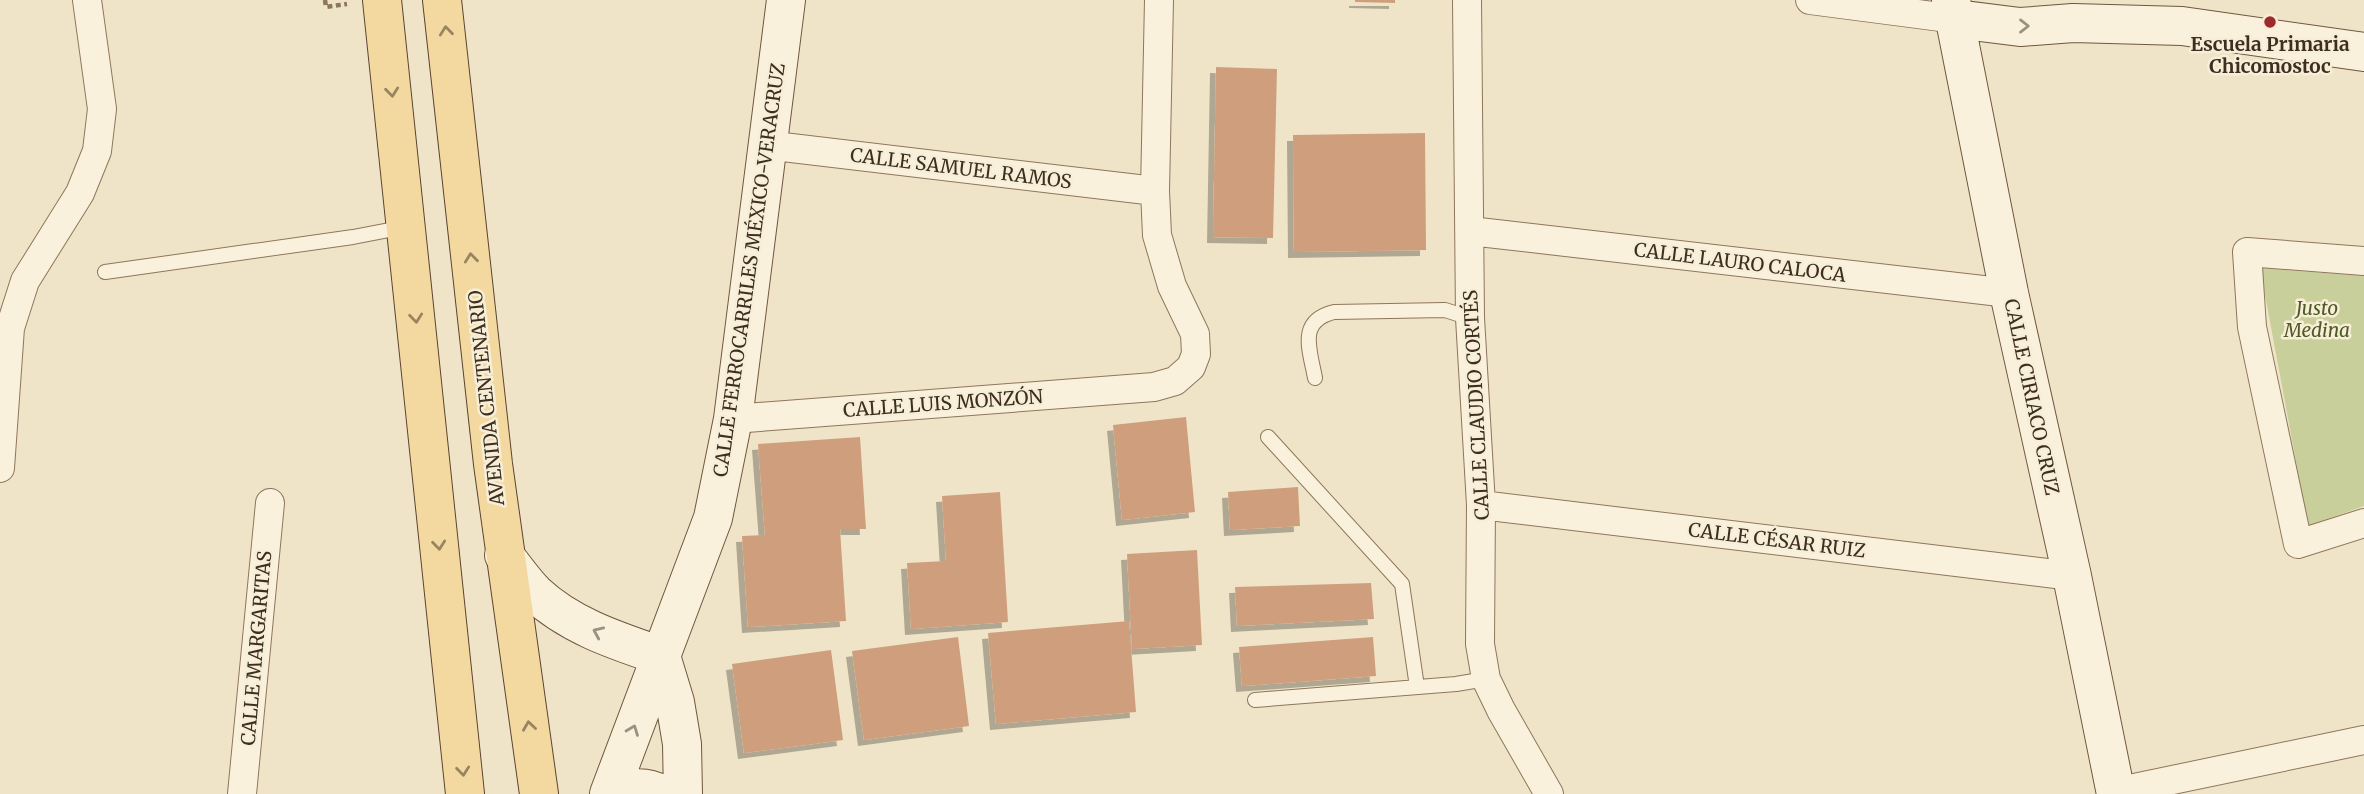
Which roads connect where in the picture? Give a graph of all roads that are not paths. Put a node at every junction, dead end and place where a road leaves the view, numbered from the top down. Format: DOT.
graph roads {
  1 [pos="87,0"];
  2 [pos="382,0"];
  3 [pos="442,0"];
  4 [pos="786,0"];
  5 [pos="1159,0"];
  6 [pos="1467,0"];
  7 [pos="1810,0"];
  8 [pos="1954,10"];
  9 [pos="2364,51"];
  10 [pos="766,145"];
  11 [pos="1155,191"];
  12 [pos="407,226"];
  13 [pos="1471,231"];
  14 [pos="2364,261"];
  15 [pos="105,271"];
  16 [pos="2009,293"];
  17 [pos="1470,318"];
  18 [pos="1315,379"];
  19 [pos="733,419"];
  20 [pos="1268,437"];
  21 [pos="0,468"];
  22 [pos="270,503"];
  23 [pos="1481,505"];
  24 [pos="2364,523"];
  25 [pos="504,555"];
  26 [pos="2072,576"];
  27 [pos="661,656"];
  28 [pos="1486,678"];
  29 [pos="1417,687"];
  30 [pos="1255,700"];
  31 [pos="2364,740"];
  32 [pos="2115,793"];
  33 [pos="242,794"];
  34 [pos="465,794"];
  35 [pos="539,794"];
  36 [pos="609,794"];
  37 [pos="617,794"];
  38 [pos="661,794"];
  39 [pos="683,794"];
  40 [pos="1549,794"];
  1 -- 21 [label="street"];
  2 -- 12 [label="main road, one-way"];
  25 -- 3 [label="main road, AVENIDA CENTENARIO, one-way"];
  4 -- 10 [label="street, CALLE FERROCARRILES MÉXICO-VERACRUZ"];
  5 -- 11 [label="street"];
  6 -- 13 [label="street, CALLE CLAUDIO CORTÉS"];
  7 -- 8 [label="street"];
  8 -- 9 [label="street, one-way"];
  8 -- 16 [label="street, CALLE CIRIACO CRUZ"];
  10 -- 11 [label="street, CALLE SAMUEL RAMOS"];
  10 -- 19 [label="street, CALLE FERROCARRILES MÉXICO-VERACRUZ"];
  11 -- 19 [label="street, CALLE LUIS MONZÓN"];
  12 -- 15 [label="lane"];
  12 -- 34 [label="main road, one-way"];
  13 -- 16 [label="street, CALLE LAURO CALOCA"];
  13 -- 17 [label="street, CALLE CLAUDIO CORTÉS"];
  14 -- 24 [label="street"];
  16 -- 26 [label="street, CALLE CIRIACO CRUZ"];
  17 -- 18 [label="lane"];
  17 -- 23 [label="street, CALLE CLAUDIO CORTÉS"];
  19 -- 27 [label="street, CALLE FERROCARRILES MÉXICO-VERACRUZ"];
  20 -- 29 [label="lane"];
  22 -- 33 [label="street, CALLE MARGARITAS"];
  23 -- 26 [label="street, CALLE CÉSAR RUIZ"];
  23 -- 28 [label="street, CALLE CLAUDIO CORTÉS"];
  27 -- 25 [label="street, one-way"];
  35 -- 25 [label="main road, AVENIDA CENTENARIO, one-way"];
  26 -- 32 [label="street, CALLE CIRIACO CRUZ"];
  36 -- 27 [label="street, CALLE FERROCARRILES MÉXICO-VERACRUZ, one-way"];
  27 -- 39 [label="street"];
  28 -- 29 [label="lane"];
  28 -- 40 [label="street, CALLE CLAUDIO CORTÉS"];
  29 -- 30 [label="lane"];
  31 -- 32 [label="street"];
  37 -- 38 [label="street"];
}
